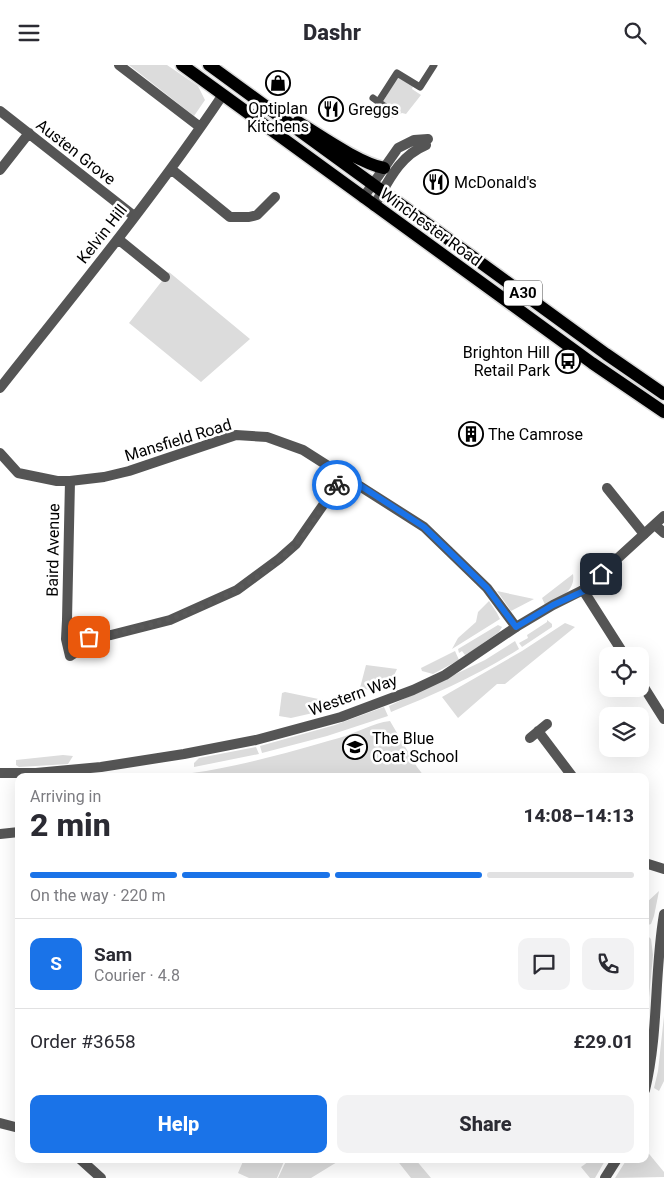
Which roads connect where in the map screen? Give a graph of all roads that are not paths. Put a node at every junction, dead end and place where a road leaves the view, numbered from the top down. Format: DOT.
graph roads {
  1 [pos="119,65"];
  2 [pos="182,65"];
  3 [pos="209,65"];
  4 [pos="434,65"];
  5 [pos="222,96"];
  6 [pos="256,100"];
  7 [pos="0,111"];
  8 [pos="394,113"];
  9 [pos="200,127"];
  10 [pos="28,133"];
  11 [pos="384,168"];
  12 [pos="170,169"];
  13 [pos="0,170"];
  14 [pos="378,187"];
  15 [pos="275,197"];
  16 [pos="363,198"];
  17 [pos="374,206"];
  18 [pos="134,216"];
  19 [pos="118,239"];
  20 [pos="165,277"];
  21 [pos="0,387"];
  22 [pos="664,394"];
  23 [pos="664,411"];
  24 [pos="0,453"];
  25 [pos="344,475"];
  26 [pos="70,481"];
  27 [pos="608,489"];
  28 [pos="664,516"];
  29 [pos="655,525"];
  30 [pos="664,533"];
  31 [pos="644,535"];
  32 [pos="584,591"];
  33 [pos="66,620"];
  34 [pos="516,627"];
  35 [pos="89,637"];
  36 [pos="619,647"];
  37 [pos="649,695"];
  38 [pos="664,719"];
  39 [pos="547,724"];
  40 [pos="0,773"];
  41 [pos="52,773"];
  42 [pos="569,773"];
  43 [pos="15,774"];
  44 [pos="15,832"];
  45 [pos="0,834"];
  46 [pos="649,864"];
  47 [pos="664,869"];
  48 [pos="664,914"];
  49 [pos="649,1073"];
  50 [pos="0,1123"];
  51 [pos="15,1128"];
  52 [pos="84,1163"];
  53 [pos="614,1163"];
  54 [pos="101,1178"];
  55 [pos="605,1178"];
  1 -- 9 [label="street"];
  2 -- 5 [label="main road, Winchester Road / A30"];
  3 -- 6 [label="main road, Winchester Road / A30"];
  4 -- 8 [label="street"];
  5 -- 9 [label="street, Kelvin Hill"];
  5 -- 16 [label="main road, Winchester Road / A30"];
  6 -- 11 [label="main road"];
  6 -- 14 [label="main road, Winchester Road / A30"];
  7 -- 10 [label="street, Austen Grove"];
  9 -- 12 [label="street, Kelvin Hill"];
  10 -- 13 [label="street"];
  10 -- 18 [label="street, Austen Grove"];
  11 -- 14 [label="street"];
  11 -- 14 [label="street"];
  12 -- 15 [label="street"];
  12 -- 18 [label="street, Kelvin Hill"];
  14 -- 16 [label="street"];
  14 -- 17 [label="street"];
  14 -- 22 [label="main road, Winchester Road / A30"];
  16 -- 17 [label="main road, Winchester Road / A30"];
  17 -- 23 [label="main road, Winchester Road / A30"];
  18 -- 19 [label="street, Kelvin Hill"];
  19 -- 20 [label="street"];
  19 -- 21 [label="street, Kelvin Hill"];
  24 -- 26 [label="street, Mansfield Road"];
  25 -- 26 [label="street, Mansfield Road"];
  25 -- 34 [label="street, Mansfield Road"];
  25 -- 35 [label="street"];
  26 -- 33 [label="street, Baird Avenue"];
  27 -- 31 [label="street"];
  28 -- 29 [label="street, Western Way"];
  29 -- 30 [label="street"];
  29 -- 31 [label="street, Western Way"];
  31 -- 32 [label="street, Western Way"];
  32 -- 34 [label="street, Western Way"];
  32 -- 36 [label="street"];
  33 -- 35 [label="street, Baird Avenue"];
  33 -- 35 [label="street, Baird Avenue"];
  34 -- 41 [label="street, Western Way"];
  37 -- 38 [label="street"];
  39 -- 42 [label="street"];
  40 -- 43 [label="street, Western Way"];
  44 -- 45 [label="street"];
  46 -- 47 [label="street"];
  48 -- 49 [label="street"];
  50 -- 51 [label="street"];
  52 -- 54 [label="street"];
  53 -- 55 [label="street"];
}
